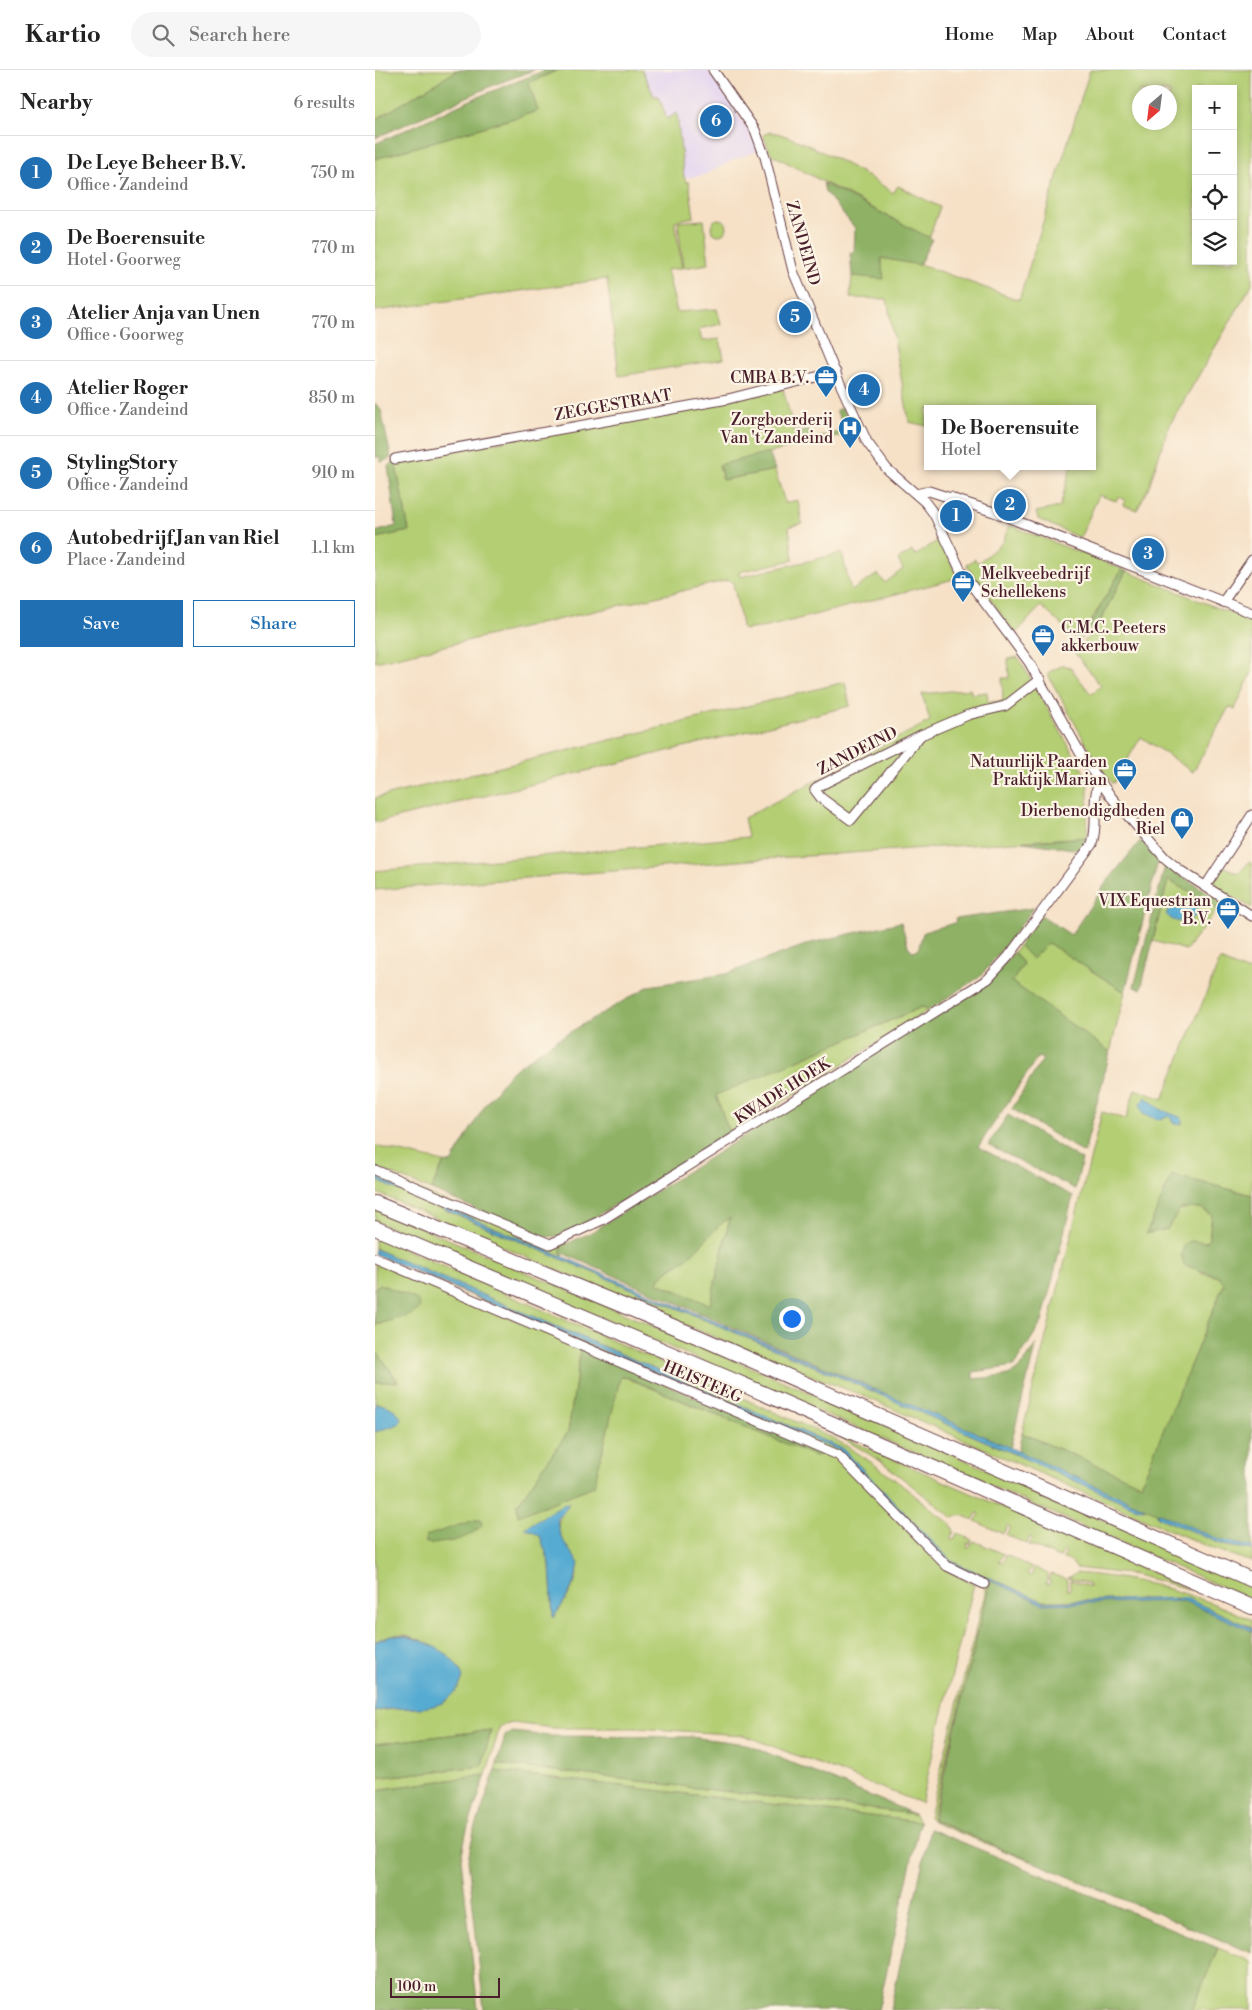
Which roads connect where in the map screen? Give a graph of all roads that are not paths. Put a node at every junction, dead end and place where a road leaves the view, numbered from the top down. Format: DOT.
graph roads {
  1 [pos="713,70"];
  2 [pos="836,372"];
  3 [pos="395,458"];
  4 [pos="916,494"];
  5 [pos="951,497"];
  6 [pos="938,519"];
  7 [pos="1252,560"];
  8 [pos="1223,602"];
  9 [pos="1252,613"];
  10 [pos="1040,679"];
  11 [pos="921,735"];
  12 [pos="1099,781"];
  13 [pos="1252,815"];
  14 [pos="1205,886"];
  15 [pos="1252,916"];
  16 [pos="375,1170"];
  17 [pos="375,1202"];
  18 [pos="375,1228"];
  19 [pos="375,1258"];
  20 [pos="1252,1580"];
  21 [pos="984,1584"];
  22 [pos="1252,1607"];
  1 -- 2 [label="street, ZANDEIND"];
  2 -- 3 [label="street, ZEGGESTRAAT"];
  2 -- 4 [label="street, ZANDEIND"];
  4 -- 5 [label="street"];
  4 -- 6 [label="street, ZANDEIND"];
  5 -- 6 [label="street"];
  5 -- 8 [label="street"];
  6 -- 10 [label="street, ZANDEIND"];
  7 -- 8 [label="street"];
  8 -- 9 [label="street"];
  10 -- 11 [label="street, ZANDEIND"];
  10 -- 12 [label="street, ZANDEIND"];
  11 -- 11 [label="street, ZANDEIND"];
  12 -- 14 [label="street, ZANDEIND"];
  12 -- 16 [label="street, KWADE HOEK"];
  13 -- 14 [label="street"];
  14 -- 15 [label="street, ZANDEIND"];
  17 -- 20 [label="highway"];
  18 -- 22 [label="highway"];
  19 -- 21 [label="street, HEISTEEG"];
}
